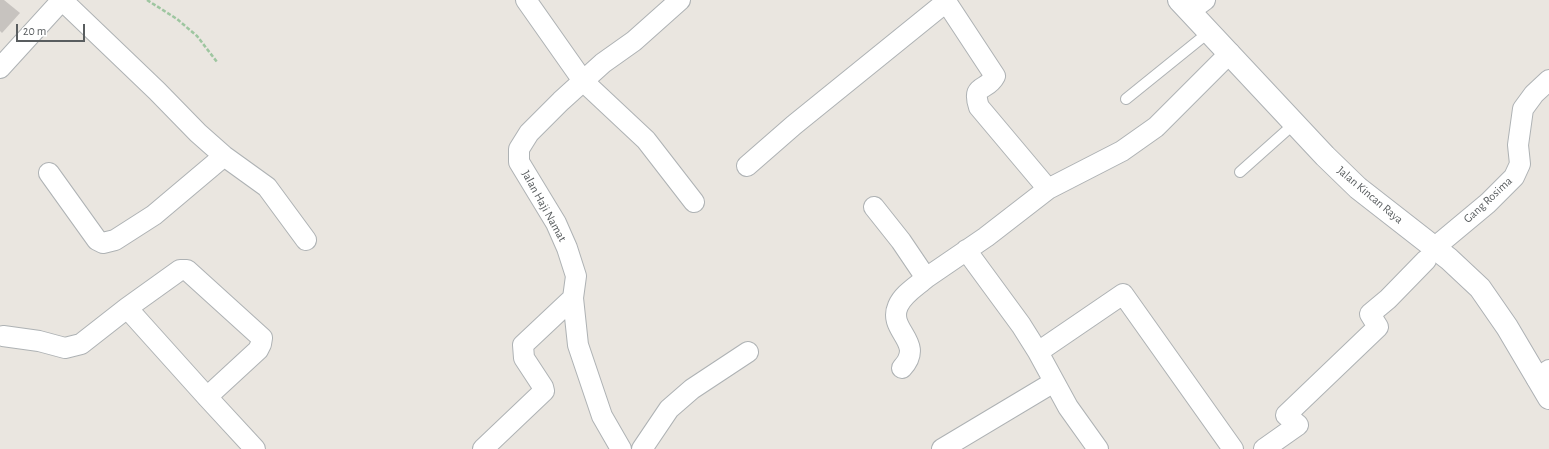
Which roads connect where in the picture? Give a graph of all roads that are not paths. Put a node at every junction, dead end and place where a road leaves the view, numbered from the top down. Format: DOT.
graph roads {
  1 [pos="62,0"];
  2 [pos="526,0"];
  3 [pos="680,0"];
  4 [pos="946,1"];
  5 [pos="1192,4"];
  6 [pos="1209,32"];
  7 [pos="1230,53"];
  8 [pos="0,68"];
  9 [pos="1549,80"];
  10 [pos="583,81"];
  11 [pos="1126,99"];
  12 [pos="1295,123"];
  13 [pos="224,156"];
  14 [pos="747,166"];
  15 [pos="1240,172"];
  16 [pos="49,173"];
  17 [pos="1048,189"];
  18 [pos="694,202"];
  19 [pos="874,207"];
  20 [pos="306,240"];
  21 [pos="966,250"];
  22 [pos="1430,254"];
  23 [pos="926,278"];
  24 [pos="573,298"];
  25 [pos="127,308"];
  26 [pos="1,335"];
  27 [pos="748,352"];
  28 [pos="1038,352"];
  29 [pos="902,368"];
  30 [pos="1543,375"];
  31 [pos="1054,382"];
  32 [pos="207,397"];
  33 [pos="1549,398"];
  34 [pos="255,449"];
  35 [pos="483,449"];
  36 [pos="621,449"];
  37 [pos="642,449"];
  38 [pos="942,449"];
  39 [pos="1098,449"];
  40 [pos="1233,449"];
  41 [pos="1264,449"];
  1 -- 8 [label="street"];
  1 -- 13 [label="street"];
  2 -- 10 [label="street"];
  3 -- 10 [label="street, Jalan Haji Namat"];
  4 -- 14 [label="street"];
  4 -- 17 [label="street"];
  5 -- 6 [label="main road, Jalan Kincan Raya"];
  6 -- 7 [label="main road, Jalan Kincan Raya"];
  6 -- 11 [label="lane"];
  7 -- 12 [label="main road, Jalan Kincan Raya"];
  7 -- 17 [label="street"];
  9 -- 22 [label="street, Gang Rosima"];
  10 -- 18 [label="street"];
  10 -- 24 [label="street, Jalan Haji Namat"];
  12 -- 15 [label="lane"];
  12 -- 22 [label="main road, Jalan Kincan Raya"];
  13 -- 16 [label="street"];
  13 -- 20 [label="street"];
  17 -- 21 [label="street"];
  19 -- 23 [label="street"];
  21 -- 23 [label="street"];
  21 -- 28 [label="street"];
  22 -- 30 [label="main road, Jalan Kincan Raya"];
  22 -- 41 [label="street, Gang Rosima"];
  23 -- 29 [label="street"];
  24 -- 35 [label="street"];
  24 -- 36 [label="street, Jalan Haji Namat"];
  25 -- 26 [label="street"];
  25 -- 32 [label="street"];
  25 -- 32 [label="street"];
  27 -- 37 [label="street"];
  28 -- 31 [label="street"];
  28 -- 40 [label="street"];
  30 -- 33 [label="main road, Jalan Kincan Raya"];
  31 -- 38 [label="street"];
  31 -- 39 [label="street"];
  32 -- 34 [label="street"];
}
